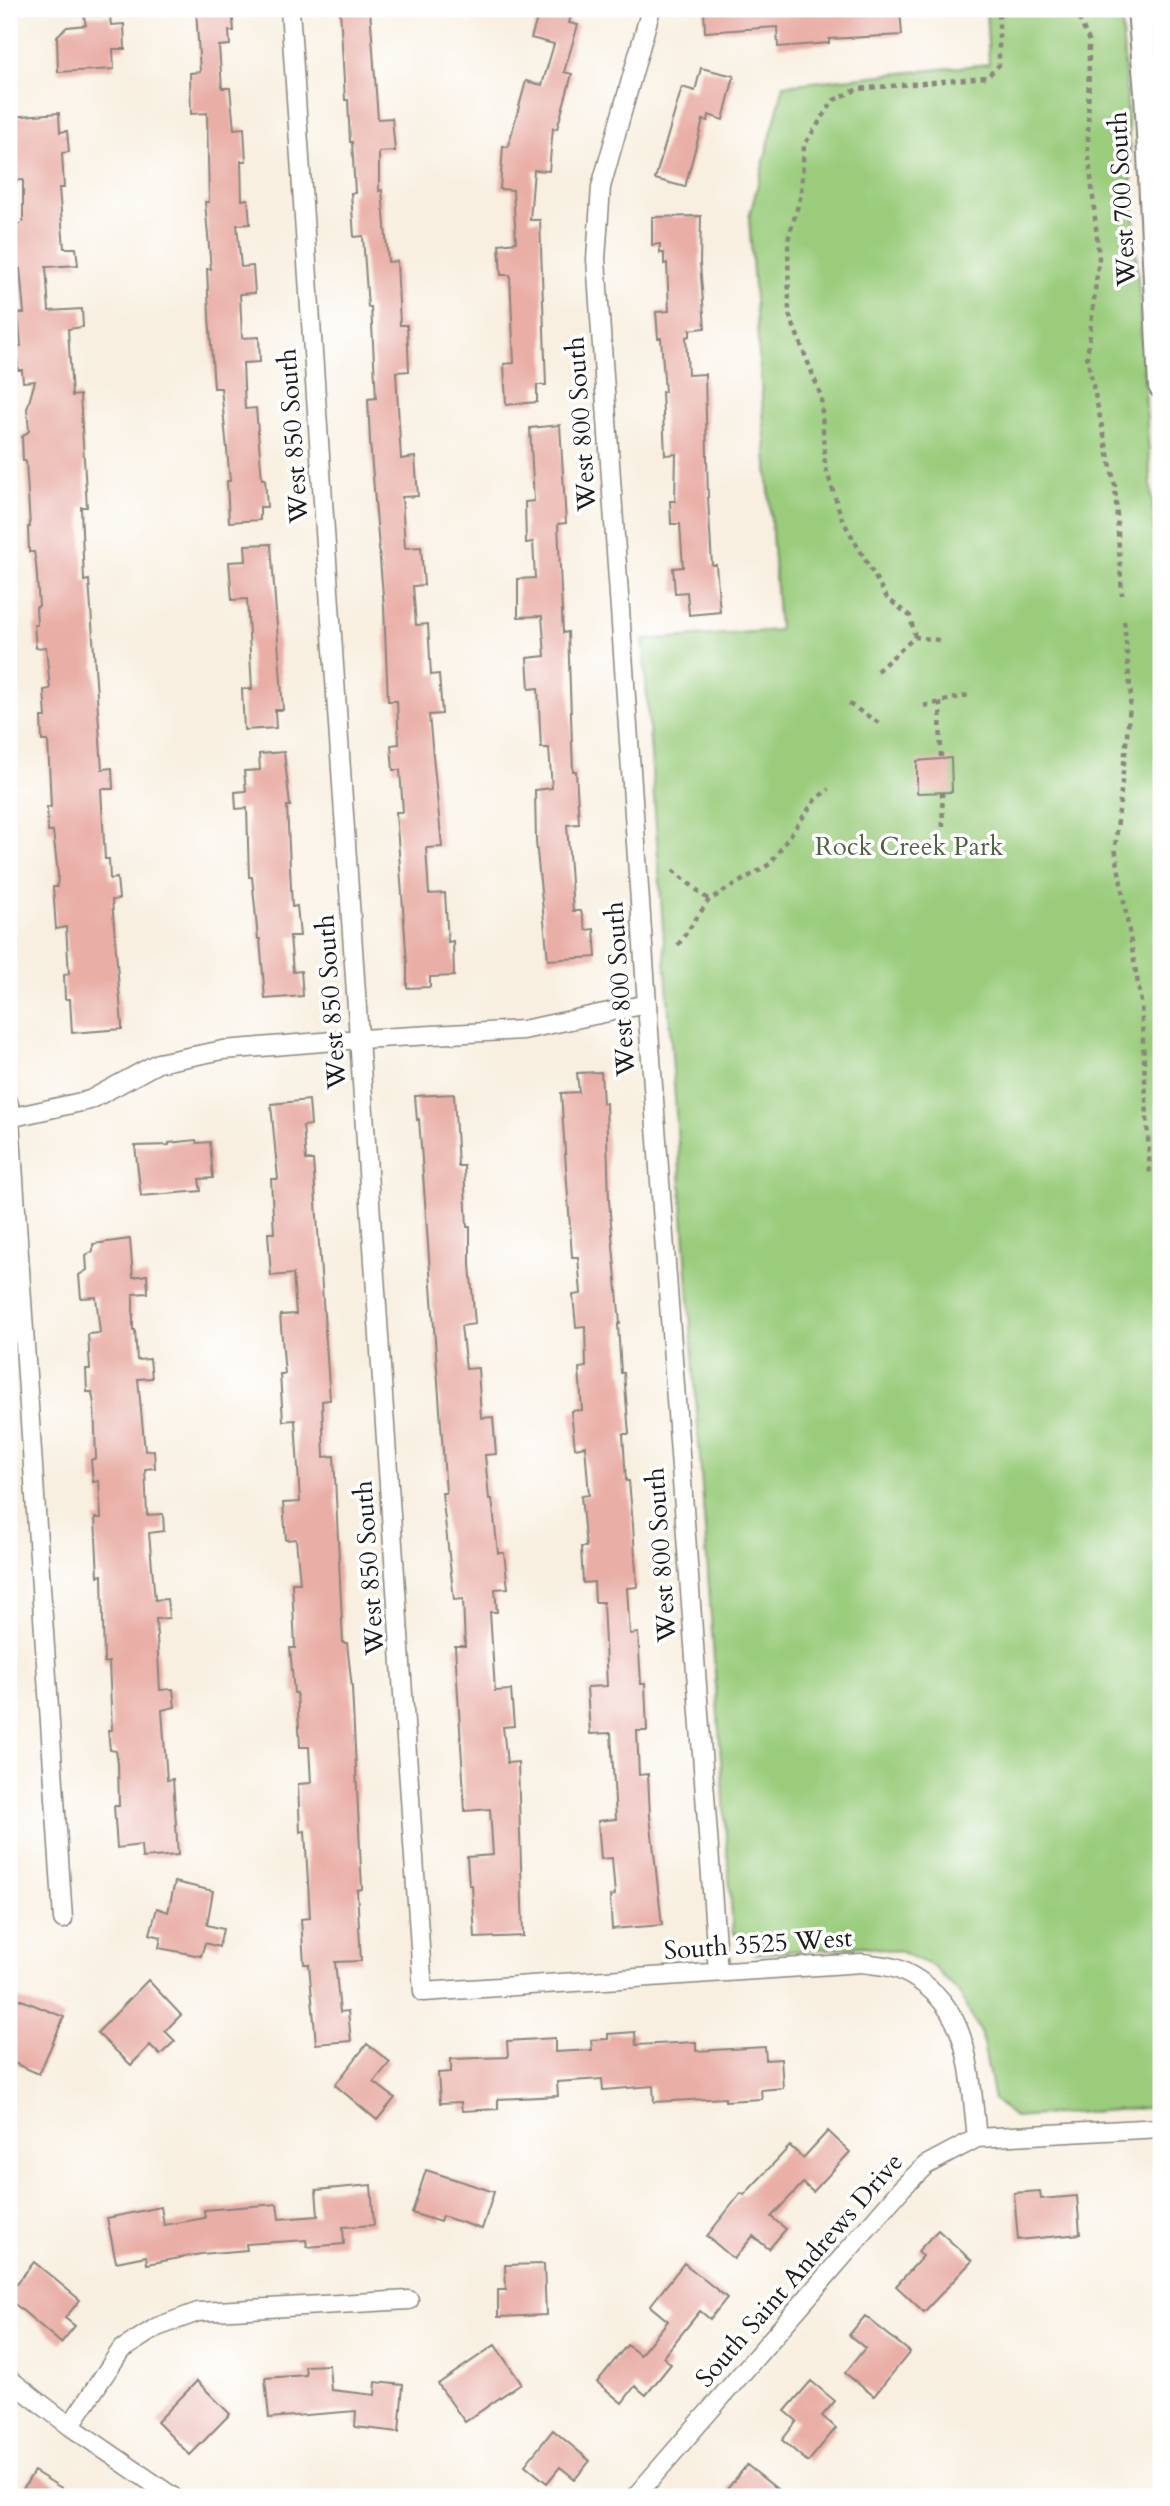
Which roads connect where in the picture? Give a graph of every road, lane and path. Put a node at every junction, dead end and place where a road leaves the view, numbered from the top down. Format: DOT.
graph roads {
  1 [pos="290,9"];
  2 [pos="651,9"];
  3 [pos="999,9"];
  4 [pos="1075,9"];
  5 [pos="1140,9"];
  6 [pos="1161,386"];
  7 [pos="1122,595"];
  8 [pos="1124,621"];
  9 [pos="915,637"];
  10 [pos="939,640"];
  11 [pos="877,671"];
  12 [pos="968,695"];
  13 [pos="940,702"];
  14 [pos="849,704"];
  15 [pos="924,706"];
  16 [pos="881,724"];
  17 [pos="942,759"];
  18 [pos="829,789"];
  19 [pos="942,792"];
  20 [pos="943,828"];
  21 [pos="673,870"];
  22 [pos="709,900"];
  23 [pos="677,945"];
  24 [pos="648,1004"];
  25 [pos="360,1039"];
  26 [pos="9,1104"];
  27 [pos="9,1118"];
  28 [pos="1150,1176"];
  29 [pos="63,1919"];
  30 [pos="718,1972"];
  31 [pos="422,1992"];
  32 [pos="1161,2128"];
  33 [pos="977,2138"];
  34 [pos="409,2300"];
  35 [pos="9,2379"];
  36 [pos="69,2426"];
  37 [pos="173,2497"];
  38 [pos="635,2497"];
  1 -- 25 [label="street, West 850 South"];
  2 -- 24 [label="street, West 800 South"];
  3 -- 9 [label="path"];
  4 -- 7 [label="path"];
  5 -- 6 [label="street, West 700 South"];
  8 -- 28 [label="path"];
  9 -- 10 [label="path"];
  9 -- 11 [label="path"];
  12 -- 13 [label="path"];
  13 -- 15 [label="path"];
  13 -- 17 [label="path"];
  14 -- 16 [label="path"];
  18 -- 22 [label="path"];
  19 -- 20 [label="path"];
  21 -- 22 [label="path"];
  22 -- 23 [label="path"];
  24 -- 25 [label="street"];
  24 -- 30 [label="street, West 800 South"];
  25 -- 27 [label="street"];
  25 -- 31 [label="street, West 850 South"];
  26 -- 27 [label="street"];
  27 -- 29 [label="street"];
  30 -- 31 [label="street, South 3525 West"];
  30 -- 33 [label="street, South 3525 West"];
  32 -- 33 [label="street, South Saint Andrews Drive"];
  33 -- 38 [label="street, South Saint Andrews Drive"];
  34 -- 36 [label="street"];
  35 -- 36 [label="street"];
  36 -- 37 [label="street"];
}
